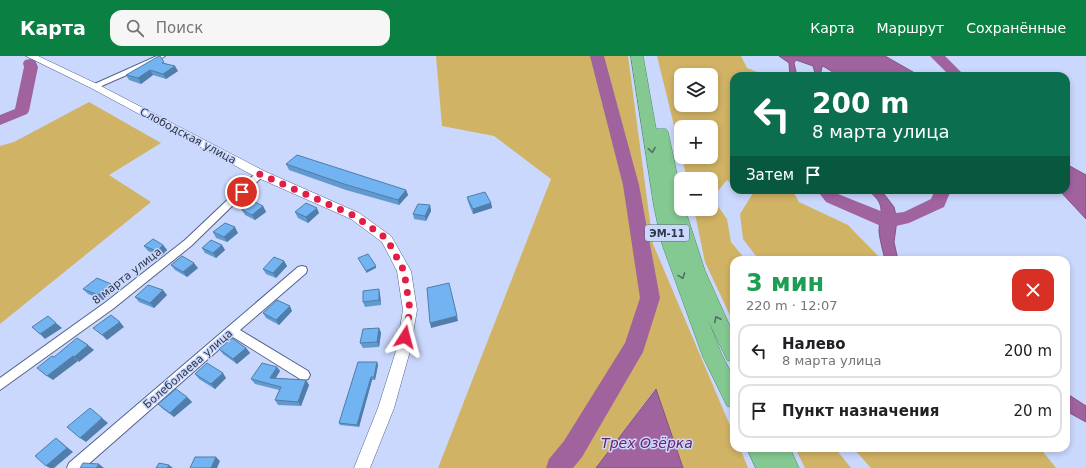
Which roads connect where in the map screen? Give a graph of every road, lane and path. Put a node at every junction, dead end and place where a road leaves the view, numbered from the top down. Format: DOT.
graph roads {
  1 [pos="31,56"];
  2 [pos="162,56"];
  3 [pos="637,56"];
  4 [pos="646,56"];
  5 [pos="94,86"];
  6 [pos="260,174"];
  7 [pos="302,270"];
  8 [pos="232,331"];
  9 [pos="730,346"];
  10 [pos="304,375"];
  11 [pos="0,385"];
  12 [pos="730,391"];
  13 [pos="760,452"];
  14 [pos="781,452"];
  15 [pos="74,468"];
  16 [pos="362,468"];
  17 [pos="767,468"];
  18 [pos="788,468"];
  1 -- 5 [label="street, Слободская улица"];
  2 -- 5 [label="street"];
  3 -- 12 [label="highway, ЭМ-11, one-way"];
  9 -- 4 [label="highway, ЭМ-11, one-way"];
  5 -- 6 [label="street, Слободская улица"];
  6 -- 11 [label="street, 8 марта улица"];
  6 -- 16 [label="street, Слободская улица"];
  7 -- 8 [label="street, Болеболаева улица"];
  8 -- 10 [label="street"];
  8 -- 15 [label="street, Болеболаева улица"];
  13 -- 17 [label="highway"];
  14 -- 18 [label="highway"];
}
